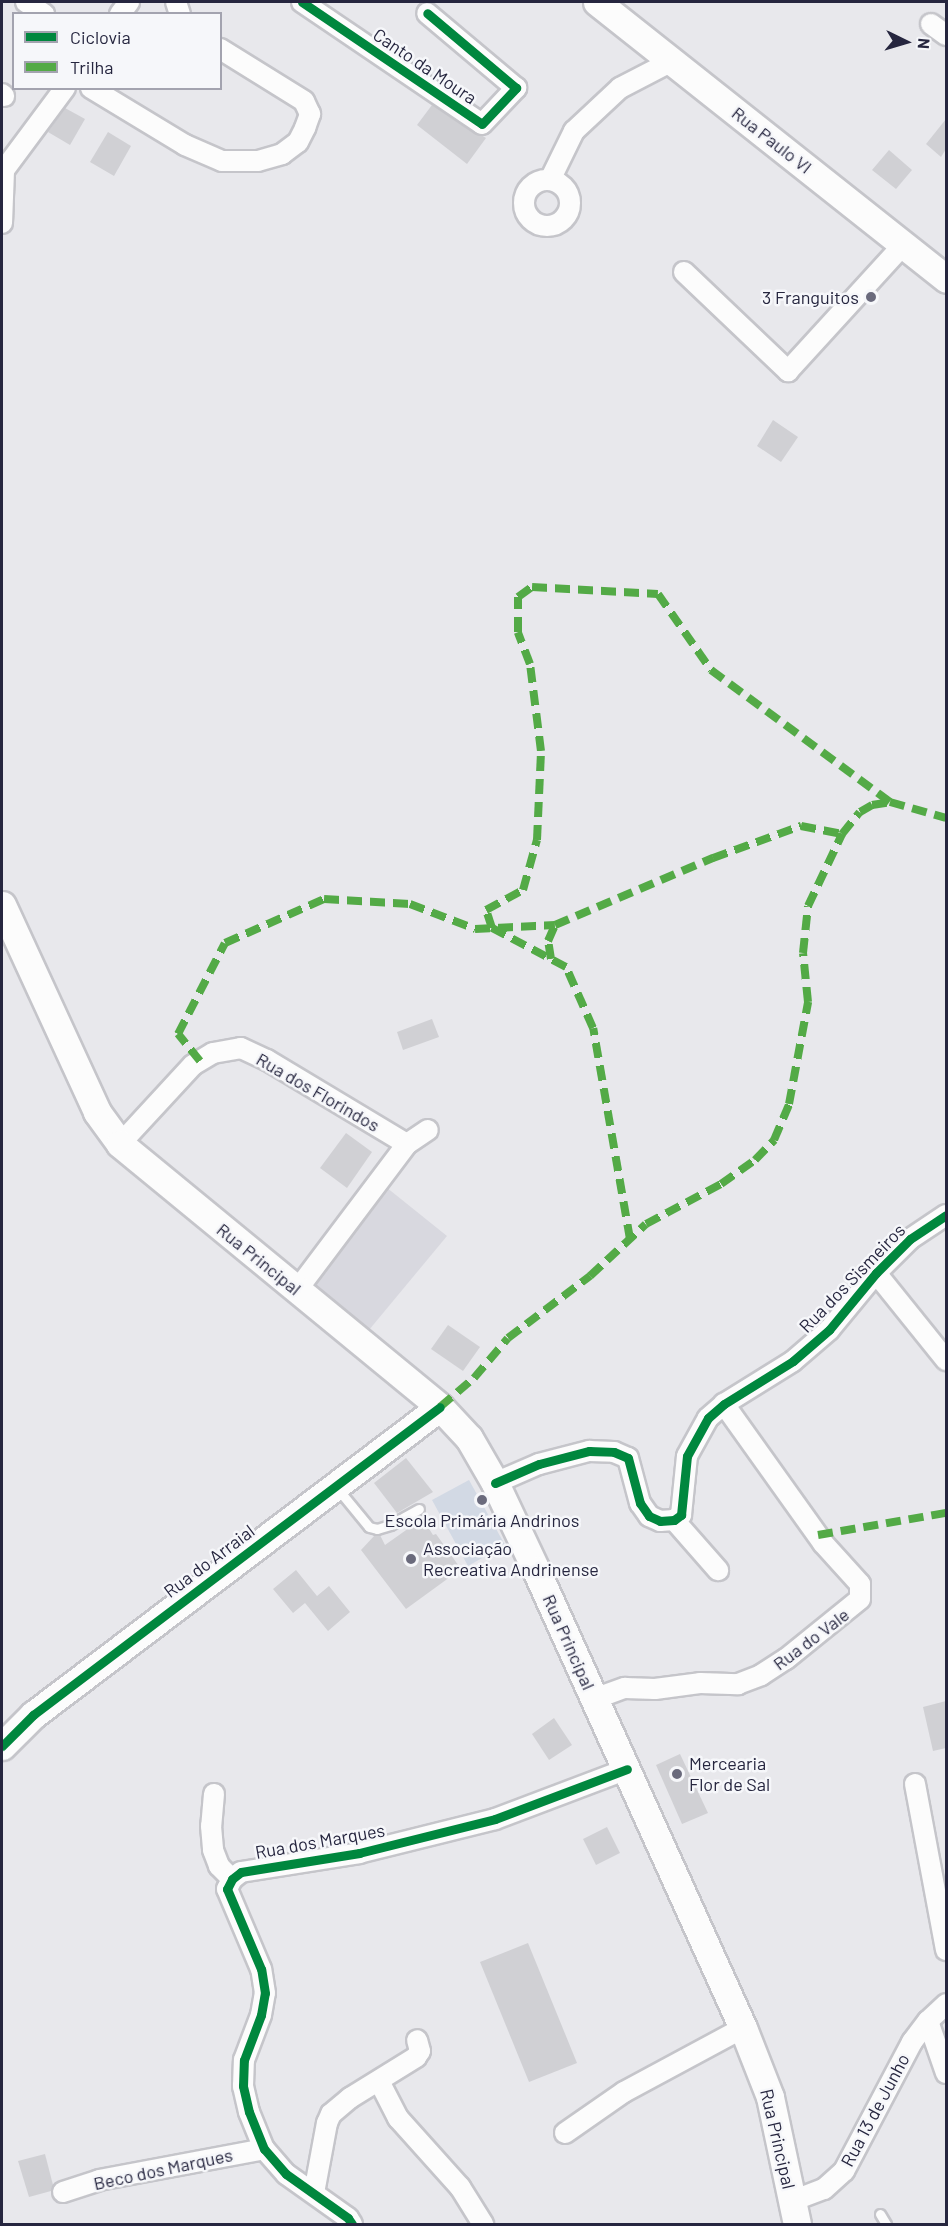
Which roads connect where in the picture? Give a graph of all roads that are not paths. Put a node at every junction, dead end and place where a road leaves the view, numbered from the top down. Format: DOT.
graph roads {
  1 [pos="26,2"];
  2 [pos="302,2"];
  3 [pos="597,2"];
  4 [pos="41,12"];
  5 [pos="427,13"];
  6 [pos="222,50"];
  7 [pos="672,62"];
  8 [pos="63,90"];
  9 [pos="94,90"];
  10 [pos="3,170"];
  11 [pos="550,180"];
  12 [pos="2,223"];
  13 [pos="903,244"];
  14 [pos="684,272"];
  15 [pos="946,279"];
  16 [pos="2,905"];
  17 [pos="429,1130"];
  18 [pos="120,1144"];
  19 [pos="407,1144"];
  20 [pos="946,1215"];
  21 [pos="876,1273"];
  22 [pos="297,1290"];
  23 [pos="946,1360"];
  24 [pos="724,1404"];
  25 [pos="440,1407"];
  26 [pos="495,1483"];
  27 [pos="336,1486"];
  28 [pos="419,1509"];
  29 [pos="674,1520"];
  30 [pos="718,1570"];
  31 [pos="594,1699"];
  32 [pos="2,1746"];
  33 [pos="627,1769"];
  34 [pos="915,1784"];
  35 [pos="214,1794"];
  36 [pos="232,1879"];
  37 [pos="946,1950"];
  38 [pos="946,2004"];
  39 [pos="928,2021"];
  40 [pos="743,2028"];
  41 [pos="417,2040"];
  42 [pos="946,2073"];
  43 [pos="379,2081"];
  44 [pos="565,2133"];
  45 [pos="264,2149"];
  46 [pos="63,2193"];
  47 [pos="314,2193"];
  48 [pos="794,2213"];
  49 [pos="880,2214"];
  50 [pos="352,2224"];
  51 [pos="483,2224"];
  52 [pos="886,2224"];
  1 -- 4 [label="street"];
  2 -- 5 [label="street, Canto da Moura"];
  3 -- 7 [label="main road, Rua Paulo VI"];
  6 -- 9 [label="street"];
  7 -- 11 [label="street"];
  7 -- 13 [label="main road, Rua Paulo VI"];
  8 -- 10 [label="street"];
  10 -- 12 [label="street"];
  13 -- 14 [label="street"];
  13 -- 15 [label="main road, Rua Paulo VI"];
  16 -- 18 [label="main road, Rua Principal"];
  17 -- 19 [label="street"];
  18 -- 19 [label="street, Rua dos Florindos"];
  18 -- 22 [label="main road, Rua Principal"];
  19 -- 22 [label="street"];
  20 -- 21 [label="street, Rua dos Sismeiros"];
  21 -- 23 [label="street"];
  21 -- 24 [label="street, Rua dos Sismeiros"];
  22 -- 25 [label="main road, Rua Principal"];
  24 -- 29 [label="street, Rua dos Sismeiros"];
  24 -- 31 [label="street, Rua do Vale"];
  25 -- 26 [label="main road, Rua Principal"];
  25 -- 27 [label="main road, Rua do Arraial"];
  26 -- 29 [label="street"];
  26 -- 31 [label="main road, Rua Principal"];
  27 -- 28 [label="lane"];
  27 -- 32 [label="main road, Rua do Arraial"];
  29 -- 30 [label="street"];
  31 -- 33 [label="main road, Rua Principal"];
  33 -- 36 [label="street, Rua dos Marques"];
  33 -- 40 [label="main road, Rua Principal"];
  34 -- 37 [label="street"];
  35 -- 36 [label="street"];
  36 -- 45 [label="street"];
  38 -- 39 [label="street, Rua 13 de Junho"];
  39 -- 42 [label="street"];
  39 -- 48 [label="street, Rua 13 de Junho"];
  40 -- 44 [label="street"];
  40 -- 48 [label="main road, Rua Principal"];
  41 -- 43 [label="street"];
  43 -- 47 [label="street"];
  43 -- 51 [label="street"];
  45 -- 46 [label="street, Beco dos Marques"];
  45 -- 47 [label="street"];
  47 -- 50 [label="street"];
  49 -- 52 [label="lane"];
}
